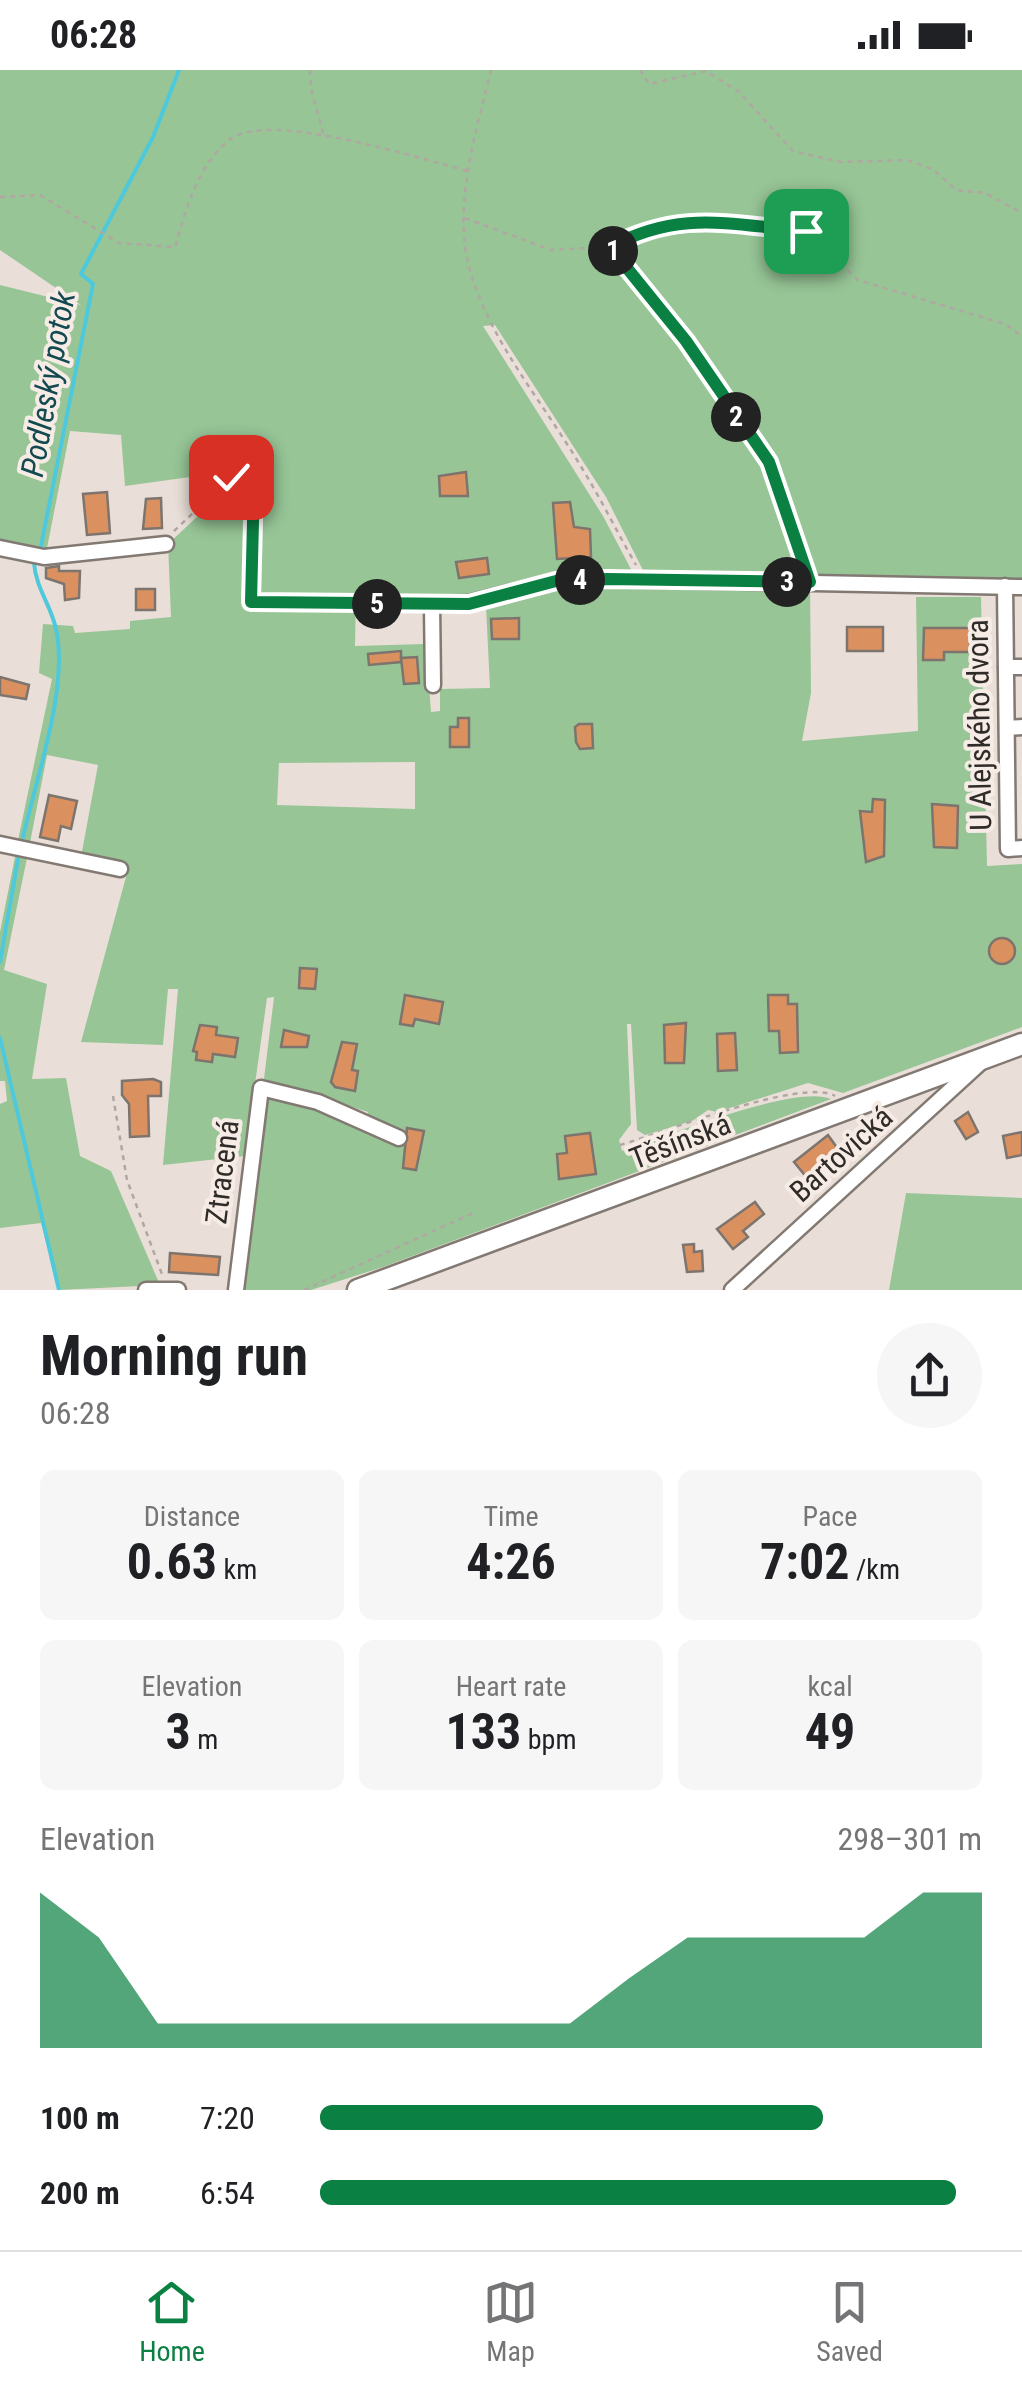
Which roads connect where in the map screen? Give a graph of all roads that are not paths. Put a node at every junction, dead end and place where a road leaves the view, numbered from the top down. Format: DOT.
graph roads {
  1 [pos="163,545"];
  2 [pos="0,548"];
  3 [pos="1005,586"];
  4 [pos="1022,587"];
  5 [pos="1014,667"];
  6 [pos="433,685"];
  7 [pos="1014,727"];
  8 [pos="1015,786"];
  9 [pos="0,844"];
  10 [pos="1022,848"];
  11 [pos="120,869"];
  12 [pos="1022,1044"];
  13 [pos="986,1058"];
  14 [pos="399,1138"];
  15 [pos="172,1289"];
  16 [pos="146,1290"];
  17 [pos="236,1290"];
  18 [pos="358,1290"];
  19 [pos="732,1290"];
  1 -- 2 [label="street"];
  3 -- 4 [label="street, U Alejského dvora"];
  3 -- 5 [label="street, U Alejského dvora"];
  3 -- 6 [label="street, U Alejského dvora"];
  5 -- 7 [label="street, U Alejského dvora"];
  7 -- 8 [label="street, U Alejského dvora"];
  8 -- 10 [label="street, U Alejského dvora"];
  9 -- 11 [label="street"];
  12 -- 13 [label="main road, Těšínská"];
  13 -- 18 [label="main road, Těšínská"];
  13 -- 19 [label="street, Bartovická"];
  14 -- 17 [label="street, Ztracená"];
  15 -- 16 [label="street"];
}
